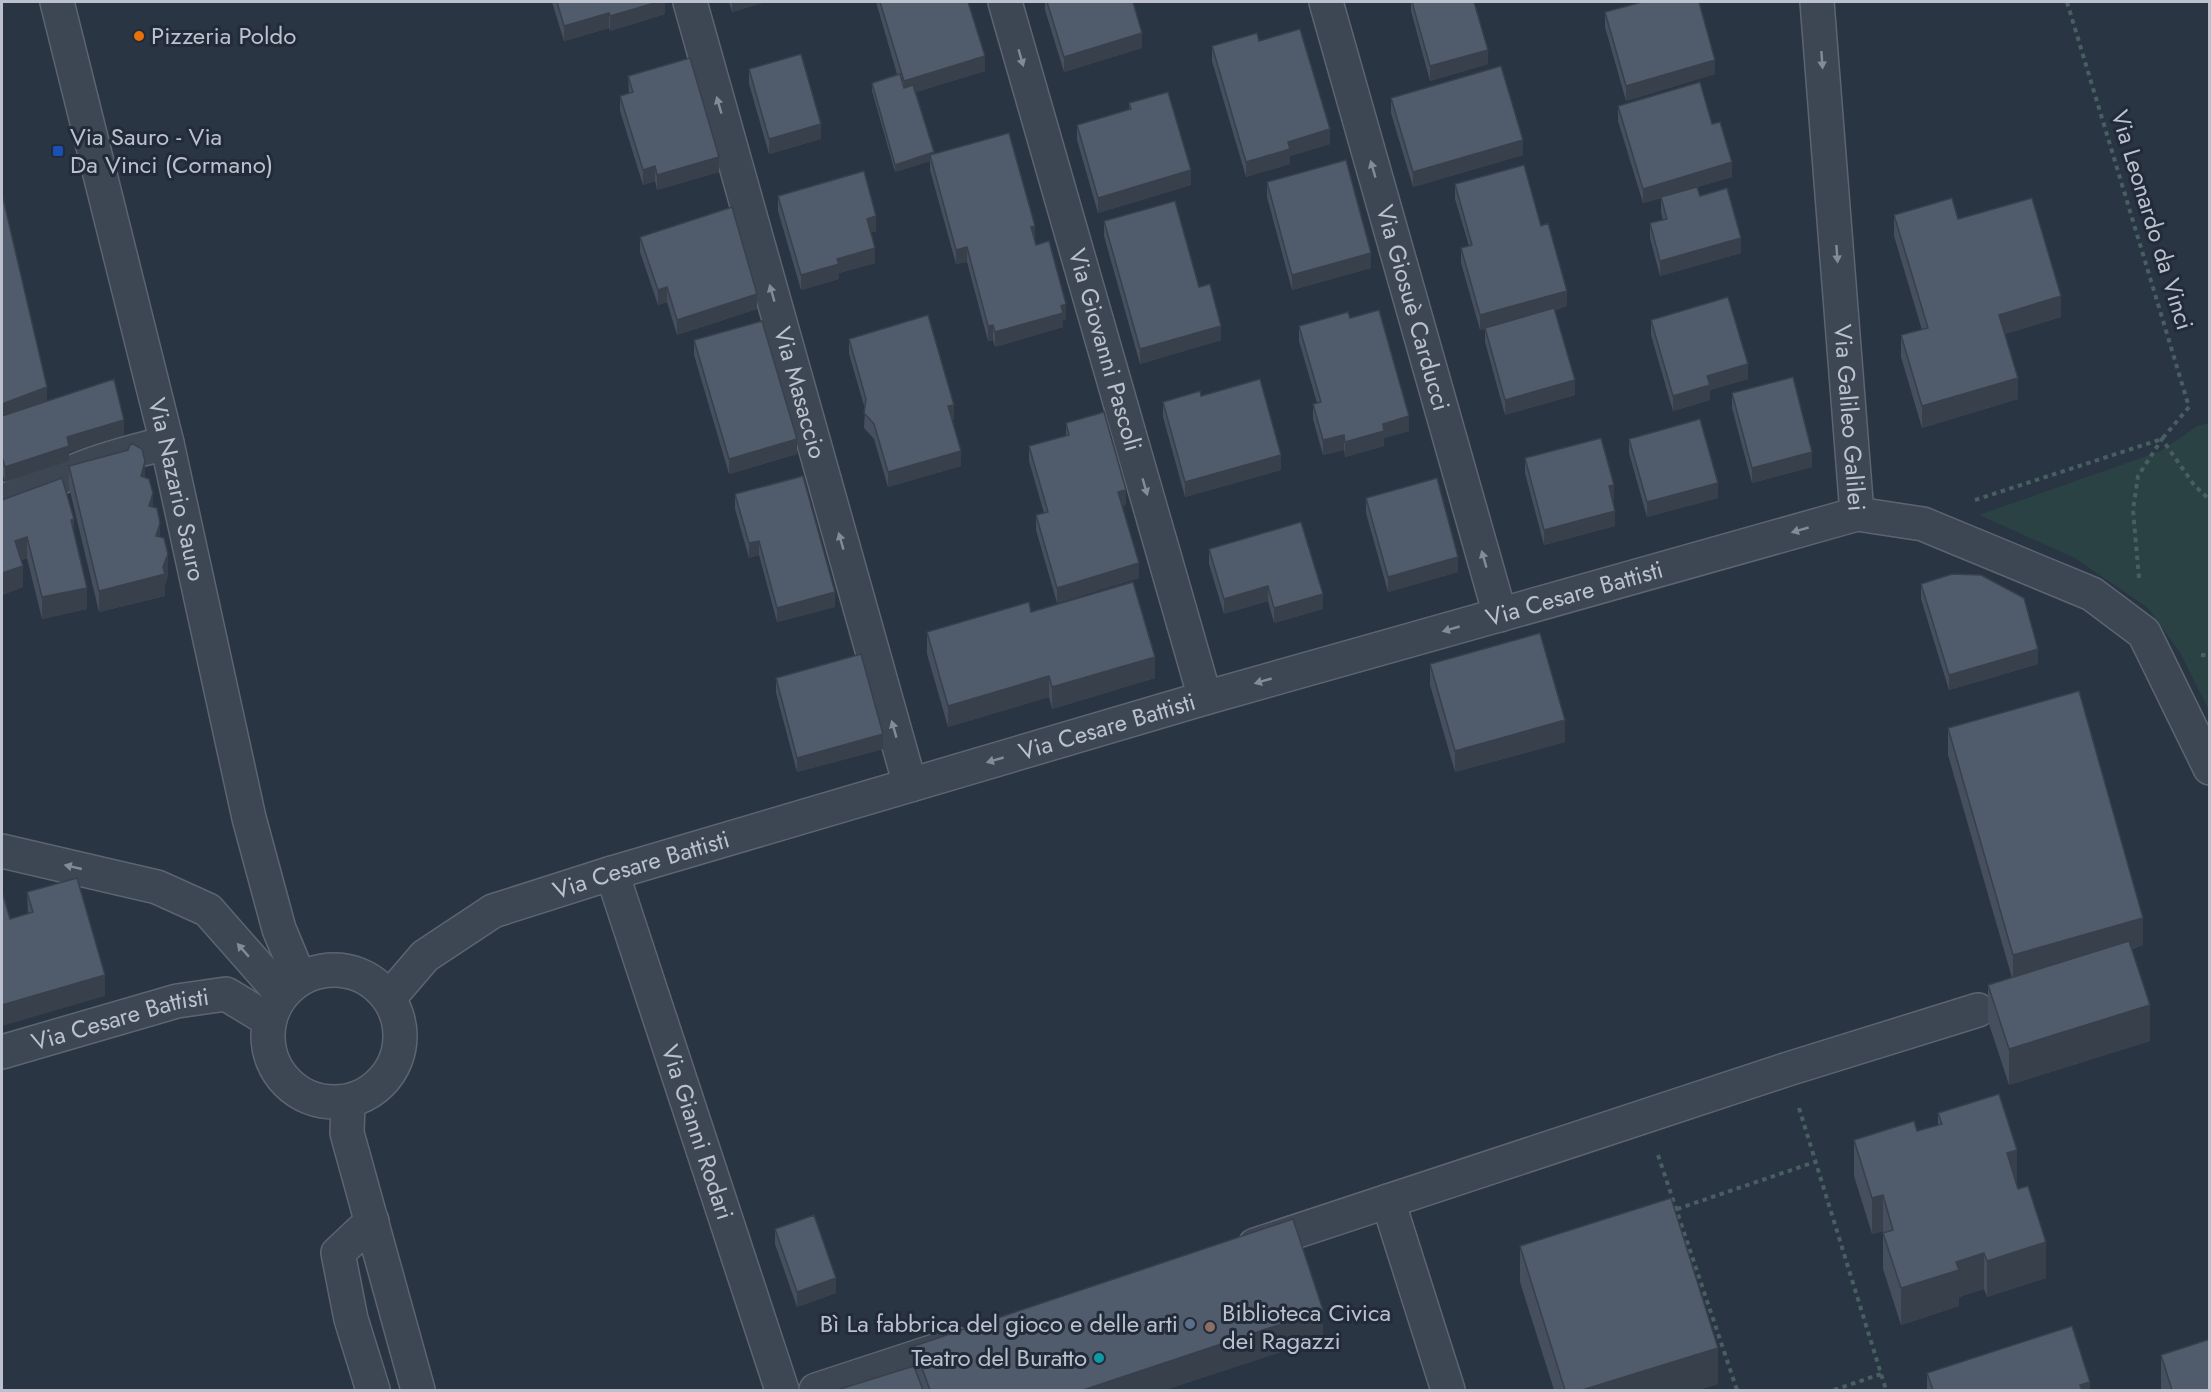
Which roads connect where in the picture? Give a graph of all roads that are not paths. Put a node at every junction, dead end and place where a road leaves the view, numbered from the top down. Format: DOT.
graph roads {
  1 [pos="57,2"];
  2 [pos="690,2"];
  3 [pos="1005,2"];
  4 [pos="1326,2"];
  5 [pos="1817,2"];
  6 [pos="166,443"];
  7 [pos="2,501"];
  8 [pos="1857,514"];
  9 [pos="1500,615"];
  10 [pos="1205,698"];
  11 [pos="2210,768"];
  12 [pos="910,785"];
  13 [pos="2,851"];
  14 [pos="612,873"];
  15 [pos="283,997"];
  16 [pos="389,998"];
  17 [pos="1978,1010"];
  18 [pos="2,1052"];
  19 [pos="348,1102"];
  20 [pos="1388,1201"];
  21 [pos="372,1221"];
  22 [pos="1228,1253"];
  23 [pos="983,1335"];
  24 [pos="373,1390"];
  25 [pos="418,1390"];
  26 [pos="782,1390"];
  27 [pos="816,1390"];
  28 [pos="1448,1390"];
  1 -- 6 [label="street, Via Nazario Sauro"];
  12 -- 2 [label="street, Via Masaccio, one-way"];
  3 -- 10 [label="street, Via Giovanni Pascoli, one-way"];
  9 -- 4 [label="street, Via Giosuè Carducci, one-way"];
  5 -- 8 [label="street, Via Galileo Galilei, one-way"];
  6 -- 7 [label="street"];
  6 -- 15 [label="street, Via Nazario Sauro"];
  8 -- 9 [label="street, Via Cesare Battisti, one-way"];
  8 -- 11 [label="street, Via Galileo Galilei"];
  9 -- 10 [label="street, Via Cesare Battisti, one-way"];
  10 -- 12 [label="street, Via Cesare Battisti, one-way"];
  12 -- 14 [label="street, Via Cesare Battisti"];
  15 -- 13 [label="street, one-way"];
  14 -- 16 [label="street, Via Cesare Battisti"];
  14 -- 26 [label="street, Via Gianni Rodari"];
  15 -- 16 [label="street"];
  15 -- 18 [label="street, Via Cesare Battisti"];
  15 -- 19 [label="street"];
  16 -- 19 [label="street"];
  17 -- 20 [label="street"];
  19 -- 21 [label="street"];
  20 -- 22 [label="street"];
  20 -- 28 [label="street"];
  21 -- 24 [label="street"];
  21 -- 25 [label="street"];
  23 -- 27 [label="street"];
}
